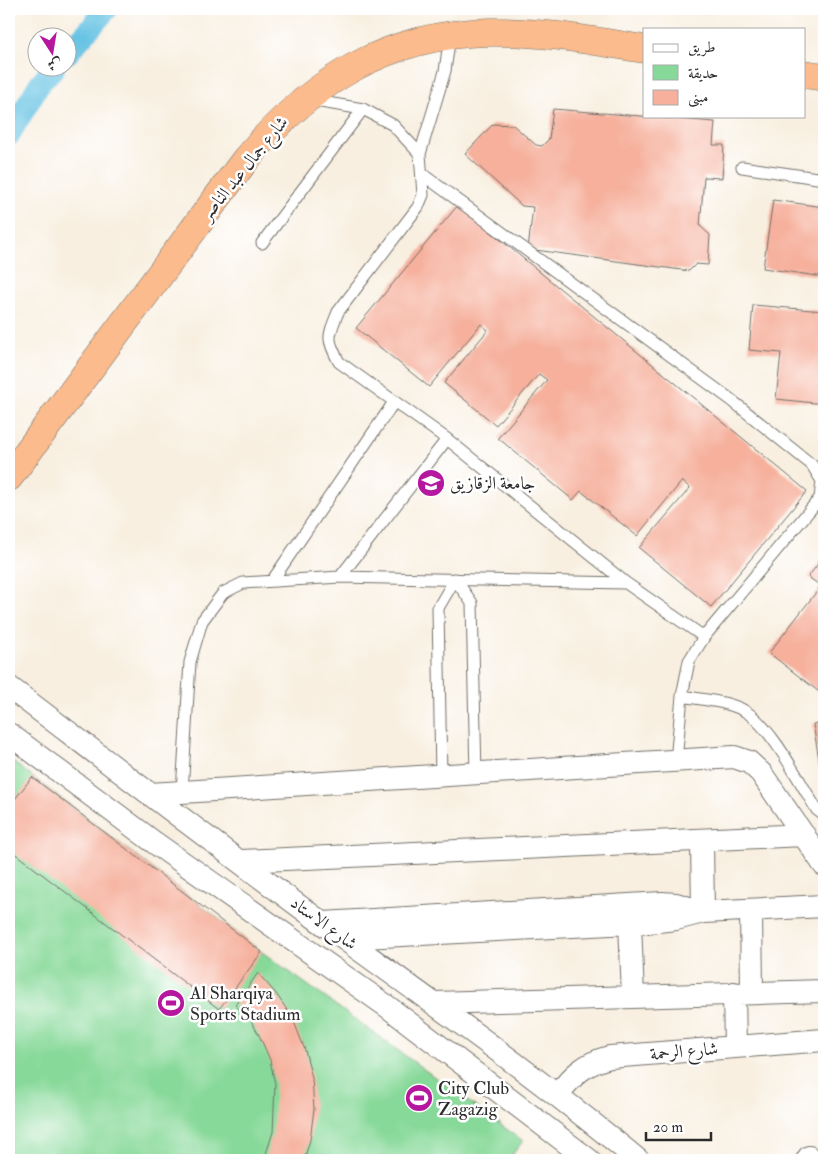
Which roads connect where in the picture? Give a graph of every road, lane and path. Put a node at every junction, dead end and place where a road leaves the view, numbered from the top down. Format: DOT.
graph roads {
  1 [pos="450,36"];
  2 [pos="643,49"];
  3 [pos="806,74"];
  4 [pos="824,77"];
  5 [pos="304,100"];
  6 [pos="363,109"];
  7 [pos="420,154"];
  8 [pos="742,167"];
  9 [pos="422,174"];
  10 [pos="824,179"];
  11 [pos="262,243"];
  12 [pos="394,402"];
  13 [pos="448,439"];
  14 [pos="9,477"];
  15 [pos="340,577"];
  16 [pos="455,579"];
  17 [pos="272,580"];
  18 [pos="626,583"];
  19 [pos="704,637"];
  20 [pos="9,688"];
  21 [pos="682,696"];
  22 [pos="9,734"];
  23 [pos="676,762"];
  24 [pos="476,774"];
  25 [pos="441,776"];
  26 [pos="182,792"];
  27 [pos="150,794"];
  28 [pos="176,814"];
  29 [pos="824,816"];
  30 [pos="804,835"];
  31 [pos="702,840"];
  32 [pos="155,843"];
  33 [pos="242,862"];
  34 [pos="824,865"];
  35 [pos="824,906"];
  36 [pos="751,910"];
  37 [pos="703,912"];
  38 [pos="323,923"];
  39 [pos="630,923"];
  40 [pos="345,938"];
  41 [pos="406,982"];
  42 [pos="824,991"];
  43 [pos="743,993"];
  44 [pos="633,997"];
  45 [pos="435,1003"];
  46 [pos="388,1006"];
  47 [pos="824,1040"];
  48 [pos="734,1047"];
  49 [pos="558,1094"];
  50 [pos="589,1160"];
  51 [pos="638,1160"];
  1 -- 2 [label="highway, شارع جمال عبد الناصر"];
  1 -- 5 [label="highway, شارع جمال عبد الناصر"];
  1 -- 7 [label="lane"];
  3 -- 4 [label="highway"];
  5 -- 6 [label="lane"];
  5 -- 14 [label="highway, شارع جمال عبد الناصر"];
  6 -- 7 [label="lane"];
  6 -- 11 [label="lane"];
  7 -- 9 [label="lane"];
  8 -- 10 [label="lane"];
  9 -- 12 [label="lane"];
  9 -- 19 [label="lane"];
  12 -- 13 [label="lane"];
  12 -- 17 [label="lane"];
  13 -- 15 [label="lane"];
  13 -- 18 [label="lane"];
  15 -- 16 [label="lane"];
  15 -- 17 [label="lane"];
  16 -- 18 [label="lane"];
  16 -- 24 [label="lane"];
  16 -- 25 [label="lane"];
  17 -- 26 [label="lane"];
  18 -- 19 [label="lane"];
  19 -- 21 [label="lane"];
  20 -- 27 [label="street, شارع الاستاد"];
  21 -- 23 [label="lane"];
  21 -- 29 [label="lane"];
  22 -- 32 [label="street, شارع الاستاد"];
  23 -- 24 [label="street"];
  23 -- 30 [label="street"];
  24 -- 25 [label="street"];
  25 -- 26 [label="street"];
  26 -- 27 [label="street"];
  27 -- 28 [label="street, شارع الاستاد"];
  28 -- 32 [label="street"];
  28 -- 33 [label="street, شارع الاستاد"];
  30 -- 31 [label="street"];
  30 -- 34 [label="street"];
  31 -- 33 [label="street"];
  31 -- 37 [label="street"];
  32 -- 46 [label="street, شارع الاستاد"];
  33 -- 38 [label="street, شارع الاستاد"];
  35 -- 36 [label="street"];
  36 -- 37 [label="street"];
  36 -- 43 [label="street"];
  37 -- 38 [label="street"];
  37 -- 39 [label="street"];
  38 -- 40 [label="street, شارع الاستاد"];
  39 -- 40 [label="street"];
  39 -- 44 [label="street"];
  40 -- 41 [label="street, شارع الاستاد"];
  41 -- 45 [label="street, شارع الاستاد"];
  41 -- 46 [label="street"];
  42 -- 43 [label="street"];
  43 -- 44 [label="street"];
  43 -- 48 [label="street"];
  44 -- 45 [label="street"];
  45 -- 49 [label="street, شارع الاستاد"];
  46 -- 50 [label="street, شارع الاستاد"];
  47 -- 48 [label="street, شارع الرحمة"];
  48 -- 49 [label="street, شارع الرحمة"];
  49 -- 51 [label="street, شارع الاستاد"];
}
